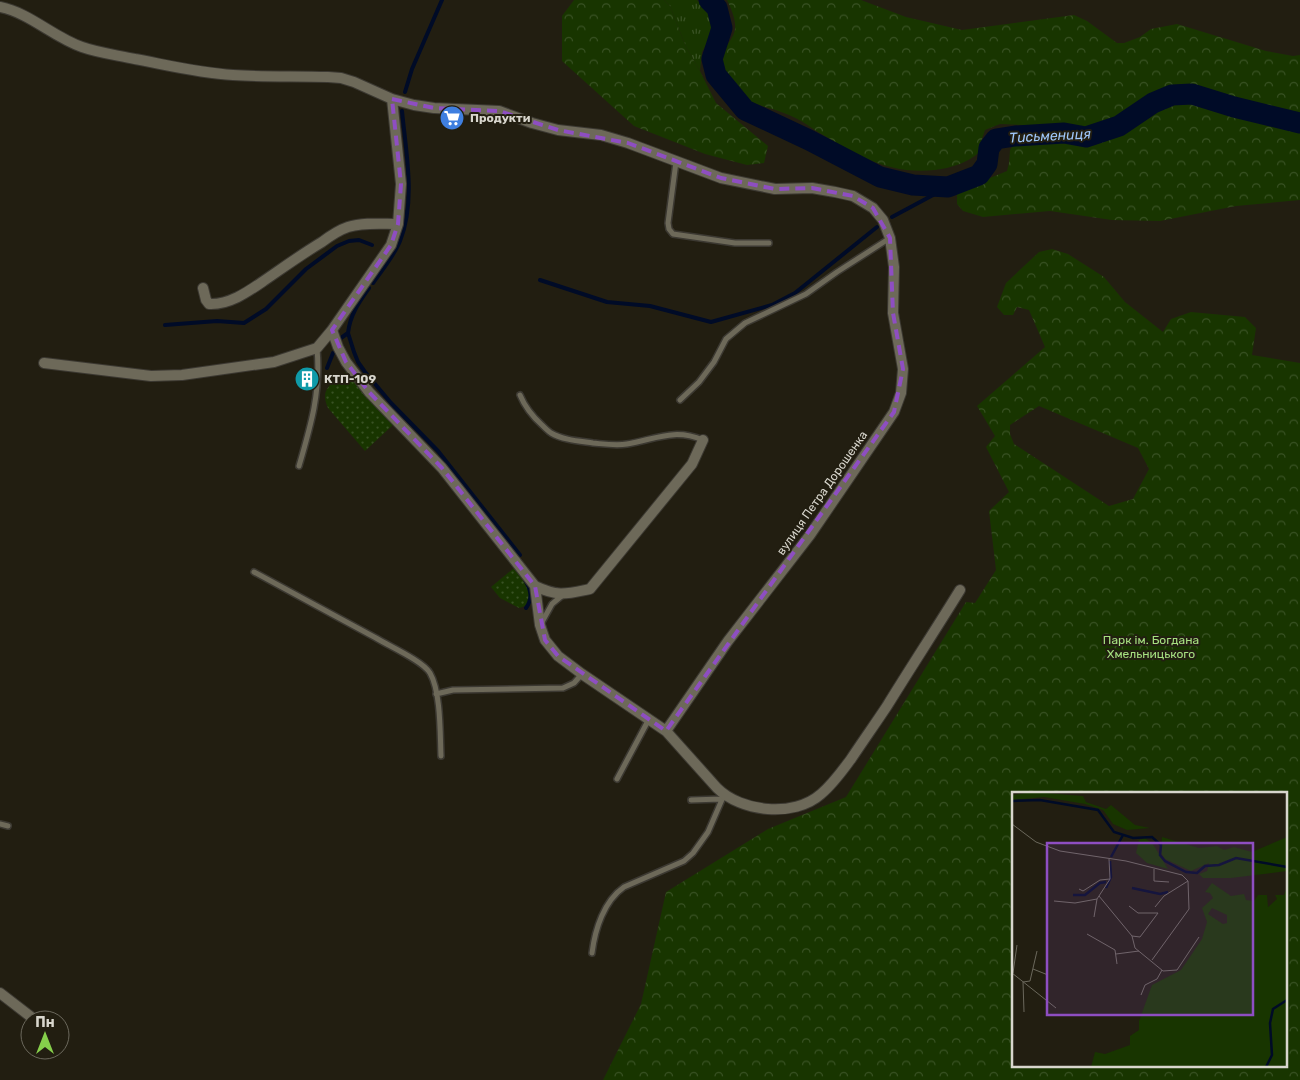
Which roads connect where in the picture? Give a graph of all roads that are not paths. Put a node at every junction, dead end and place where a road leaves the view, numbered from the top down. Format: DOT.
graph roads {
  1 [pos="0,7"];
  2 [pos="392,99"];
  3 [pos="676,161"];
  4 [pos="398,224"];
  5 [pos="890,238"];
  6 [pos="769,243"];
  7 [pos="203,288"];
  8 [pos="332,330"];
  9 [pos="317,348"];
  10 [pos="44,363"];
  11 [pos="520,394"];
  12 [pos="680,400"];
  13 [pos="703,440"];
  14 [pos="299,466"];
  15 [pos="254,572"];
  16 [pos="535,586"];
  17 [pos="960,590"];
  18 [pos="564,594"];
  19 [pos="540,625"];
  20 [pos="582,674"];
  21 [pos="436,694"];
  22 [pos="649,719"];
  23 [pos="666,731"];
  24 [pos="441,756"];
  25 [pos="617,779"];
  26 [pos="722,797"];
  27 [pos="691,800"];
  28 [pos="0,824"];
  29 [pos="8,826"];
  30 [pos="592,953"];
  31 [pos="0,993"];
  32 [pos="22,1010"];
  1 -- 2 [label="street, вулиця Петра Дорошенка"];
  2 -- 3 [label="street, вулиця Петра Дорошенка"];
  2 -- 4 [label="street"];
  3 -- 5 [label="street, вулиця Петра Дорошенка"];
  3 -- 6 [label="lane"];
  4 -- 7 [label="street"];
  4 -- 8 [label="street"];
  5 -- 12 [label="lane"];
  5 -- 23 [label="street, вулиця Петра Дорошенка"];
  8 -- 9 [label="street"];
  8 -- 16 [label="street"];
  9 -- 10 [label="street"];
  9 -- 14 [label="lane"];
  11 -- 13 [label="lane"];
  13 -- 18 [label="street"];
  15 -- 21 [label="lane"];
  16 -- 18 [label="street"];
  16 -- 19 [label="street"];
  17 -- 26 [label="street"];
  18 -- 19 [label="lane"];
  19 -- 20 [label="street"];
  20 -- 21 [label="lane"];
  20 -- 22 [label="street"];
  21 -- 24 [label="lane"];
  22 -- 23 [label="street"];
  22 -- 25 [label="lane"];
  23 -- 26 [label="street"];
  26 -- 27 [label="lane"];
  26 -- 30 [label="lane"];
  28 -- 29 [label="lane"];
  31 -- 32 [label="street"];
}
